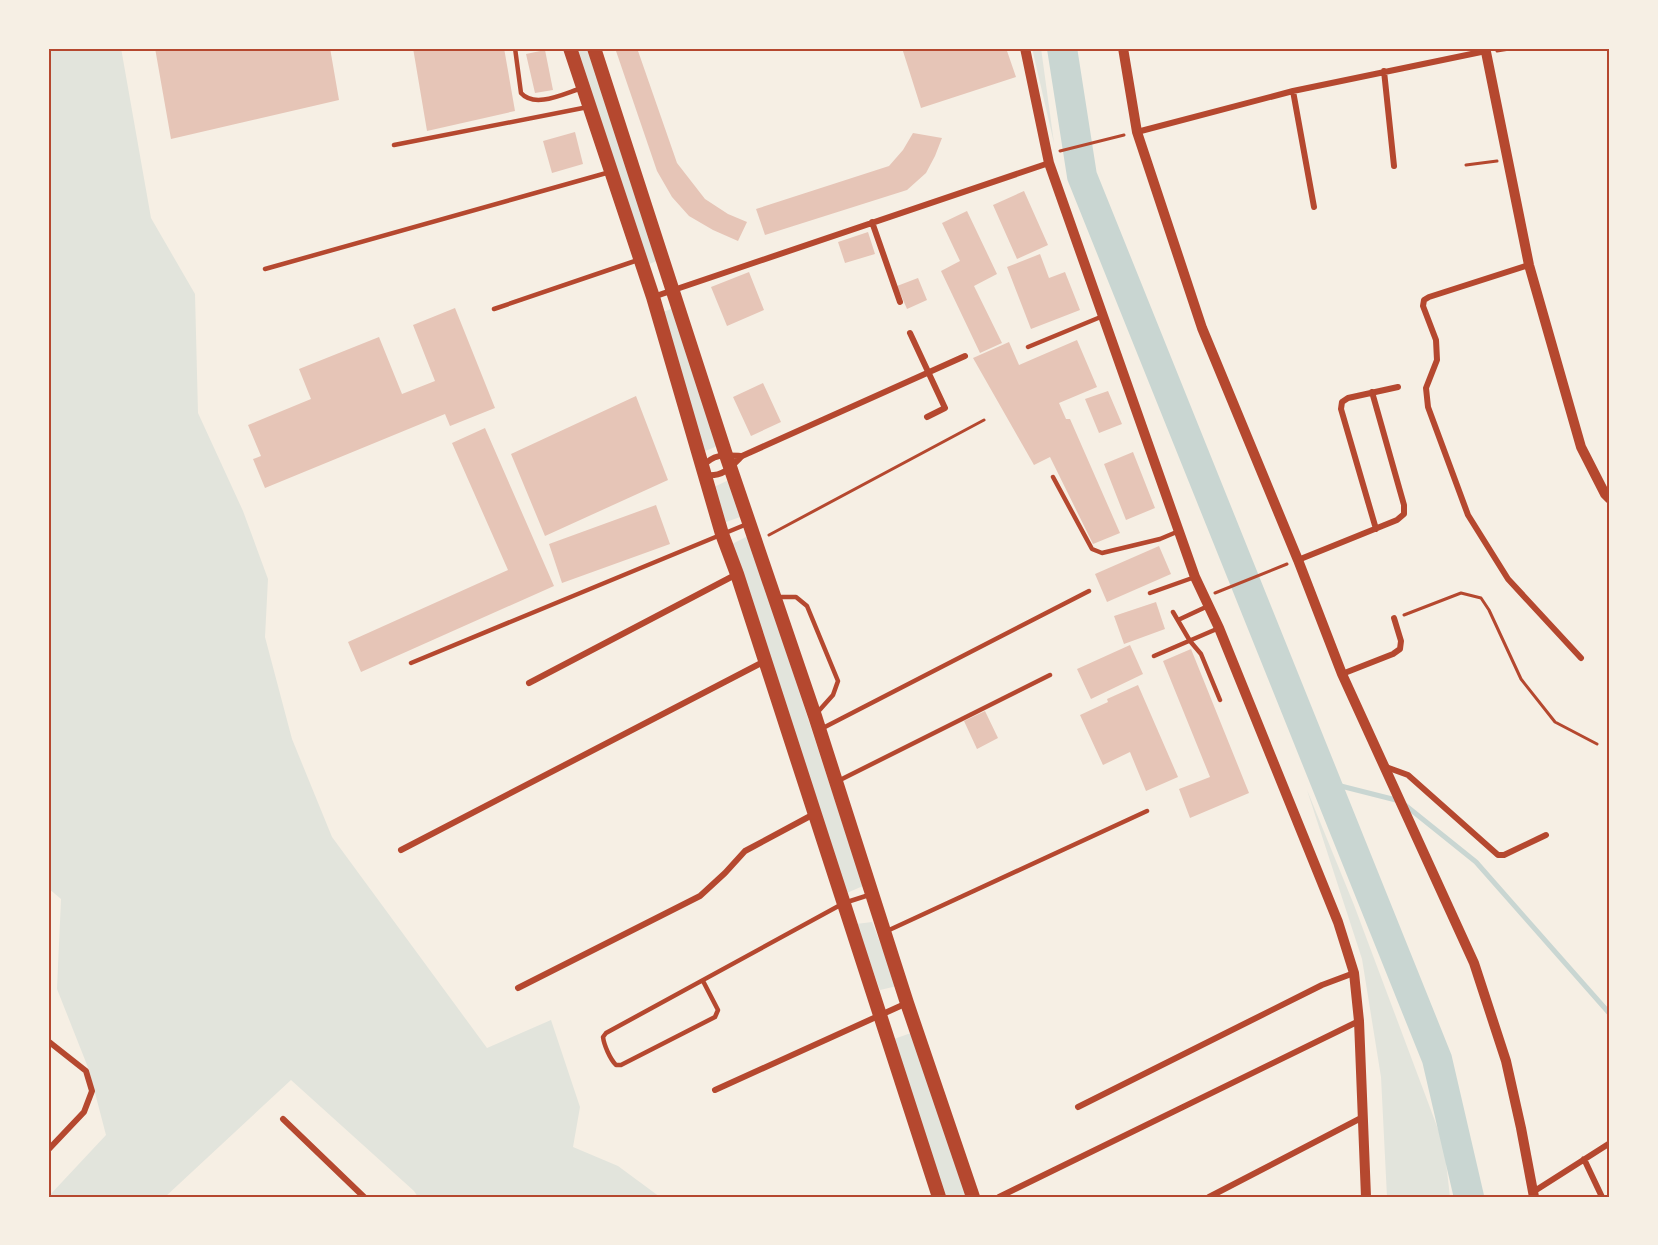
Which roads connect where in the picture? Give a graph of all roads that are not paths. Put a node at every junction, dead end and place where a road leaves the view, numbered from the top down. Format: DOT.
graph roads {
  1 [pos="515,48"];
  2 [pos="570,48"];
  3 [pos="594,48"];
  4 [pos="1025,48"];
  5 [pos="1123,48"];
  6 [pos="1485,50"];
  7 [pos="1384,71"];
  8 [pos="584,88"];
  9 [pos="1293,91"];
  10 [pos="590,107"];
  11 [pos="1134,132"];
  12 [pos="394,145"];
  13 [pos="1049,163"];
  14 [pos="1394,166"];
  15 [pos="610,172"];
  16 [pos="1314,207"];
  17 [pos="872,222"];
  18 [pos="640,259"];
  19 [pos="1529,265"];
  20 [pos="265,269"];
  21 [pos="672,291"];
  22 [pos="653,297"];
  23 [pos="900,302"];
  24 [pos="494,309"];
  25 [pos="1103,316"];
  26 [pos="910,333"];
  27 [pos="1028,347"];
  28 [pos="965,356"];
  29 [pos="927,372"];
  30 [pos="1398,387"];
  31 [pos="1372,392"];
  32 [pos="927,417"];
  33 [pos="742,456"];
  34 [pos="728,461"];
  35 [pos="703,471"];
  36 [pos="1053,477"];
  37 [pos="1610,499"];
  38 [pos="750,523"];
  39 [pos="1376,529"];
  40 [pos="1179,531"];
  41 [pos="722,534"];
  42 [pos="1298,560"];
  43 [pos="737,574"];
  44 [pos="1195,577"];
  45 [pos="1089,591"];
  46 [pos="1150,593"];
  47 [pos="775,597"];
  48 [pos="1209,601"];
  49 [pos="1173,612"];
  50 [pos="1394,618"];
  51 [pos="1178,620"];
  52 [pos="1219,628"];
  53 [pos="1190,641"];
  54 [pos="1154,656"];
  55 [pos="1581,658"];
  56 [pos="766,661"];
  57 [pos="411,663"];
  58 [pos="1342,674"];
  59 [pos="1050,675"];
  60 [pos="529,683"];
  61 [pos="1220,700"];
  62 [pos="815,716"];
  63 [pos="819,730"];
  64 [pos="1384,766"];
  65 [pos="836,782"];
  66 [pos="1147,811"];
  67 [pos="814,814"];
  68 [pos="1546,835"];
  69 [pos="401,850"];
  70 [pos="872,894"];
  71 [pos="844,903"];
  72 [pos="884,932"];
  73 [pos="1354,973"];
  74 [pos="703,981"];
  75 [pos="518,988"];
  76 [pos="907,1003"];
  77 [pos="879,1015"];
  78 [pos="1359,1021"];
  79 [pos="48,1041"];
  80 [pos="715,1090"];
  81 [pos="1078,1107"];
  82 [pos="1364,1117"];
  83 [pos="283,1119"];
  84 [pos="1610,1143"];
  85 [pos="48,1150"];
  86 [pos="1584,1159"];
  87 [pos="1533,1195"];
  88 [pos="364,1197"];
  89 [pos="939,1197"];
  90 [pos="973,1197"];
  91 [pos="999,1197"];
  92 [pos="1209,1197"];
  93 [pos="1366,1197"];
  94 [pos="1602,1197"];
  1 -- 8 [label="lane"];
  2 -- 8 [label="main road"];
  3 -- 21 [label="main road"];
  4 -- 13 [label="street"];
  5 -- 11 [label="street"];
  6 -- 7 [label="street"];
  6 -- 19 [label="street"];
  7 -- 9 [label="street"];
  7 -- 14 [label="street"];
  8 -- 10 [label="main road"];
  9 -- 11 [label="street"];
  9 -- 16 [label="street"];
  10 -- 12 [label="lane"];
  10 -- 15 [label="main road"];
  11 -- 42 [label="street"];
  13 -- 17 [label="street"];
  13 -- 25 [label="street"];
  15 -- 18 [label="main road"];
  15 -- 20 [label="lane"];
  17 -- 21 [label="street"];
  17 -- 23 [label="street"];
  18 -- 22 [label="main road"];
  18 -- 24 [label="lane"];
  19 -- 37 [label="street"];
  19 -- 55 [label="street"];
  21 -- 22 [label="street"];
  21 -- 34 [label="main road"];
  22 -- 35 [label="main road"];
  25 -- 27 [label="lane"];
  25 -- 40 [label="street"];
  26 -- 29 [label="street"];
  28 -- 29 [label="street"];
  29 -- 32 [label="street"];
  29 -- 33 [label="street"];
  30 -- 31 [label="street"];
  31 -- 39 [label="street"];
  31 -- 39 [label="street"];
  33 -- 34 [label="street"];
  33 -- 34 [label="street"];
  34 -- 35 [label="street"];
  34 -- 35 [label="street"];
  34 -- 38 [label="main road"];
  35 -- 41 [label="main road"];
  36 -- 40 [label="lane"];
  38 -- 41 [label="lane"];
  38 -- 47 [label="main road"];
  39 -- 42 [label="street"];
  40 -- 44 [label="street"];
  41 -- 43 [label="main road"];
  41 -- 57 [label="lane"];
  42 -- 58 [label="street"];
  43 -- 56 [label="main road"];
  43 -- 60 [label="street"];
  44 -- 46 [label="lane"];
  44 -- 48 [label="street"];
  45 -- 63 [label="lane"];
  47 -- 62 [label="main road"];
  47 -- 62 [label="lane"];
  48 -- 51 [label="lane"];
  48 -- 52 [label="street"];
  49 -- 51 [label="lane"];
  50 -- 58 [label="street"];
  51 -- 53 [label="lane"];
  52 -- 53 [label="lane"];
  52 -- 73 [label="street"];
  53 -- 54 [label="lane"];
  53 -- 61 [label="lane"];
  56 -- 67 [label="main road"];
  56 -- 69 [label="street"];
  58 -- 64 [label="street"];
  59 -- 65 [label="lane"];
  62 -- 63 [label="main road"];
  63 -- 65 [label="main road"];
  64 -- 68 [label="street"];
  64 -- 87 [label="street"];
  65 -- 70 [label="main road"];
  66 -- 72 [label="lane"];
  67 -- 71 [label="main road"];
  67 -- 75 [label="street"];
  70 -- 71 [label="lane"];
  70 -- 72 [label="main road"];
  71 -- 74 [label="lane"];
  71 -- 77 [label="main road"];
  72 -- 76 [label="main road"];
  73 -- 78 [label="street"];
  73 -- 81 [label="street"];
  74 -- 74 [label="lane"];
  76 -- 77 [label="street"];
  76 -- 90 [label="main road"];
  77 -- 80 [label="street"];
  77 -- 89 [label="main road"];
  78 -- 82 [label="street"];
  78 -- 91 [label="street"];
  79 -- 85 [label="street"];
  82 -- 92 [label="street"];
  82 -- 93 [label="street"];
  83 -- 88 [label="street"];
  84 -- 86 [label="street"];
  86 -- 87 [label="street"];
  86 -- 94 [label="street"];
}
